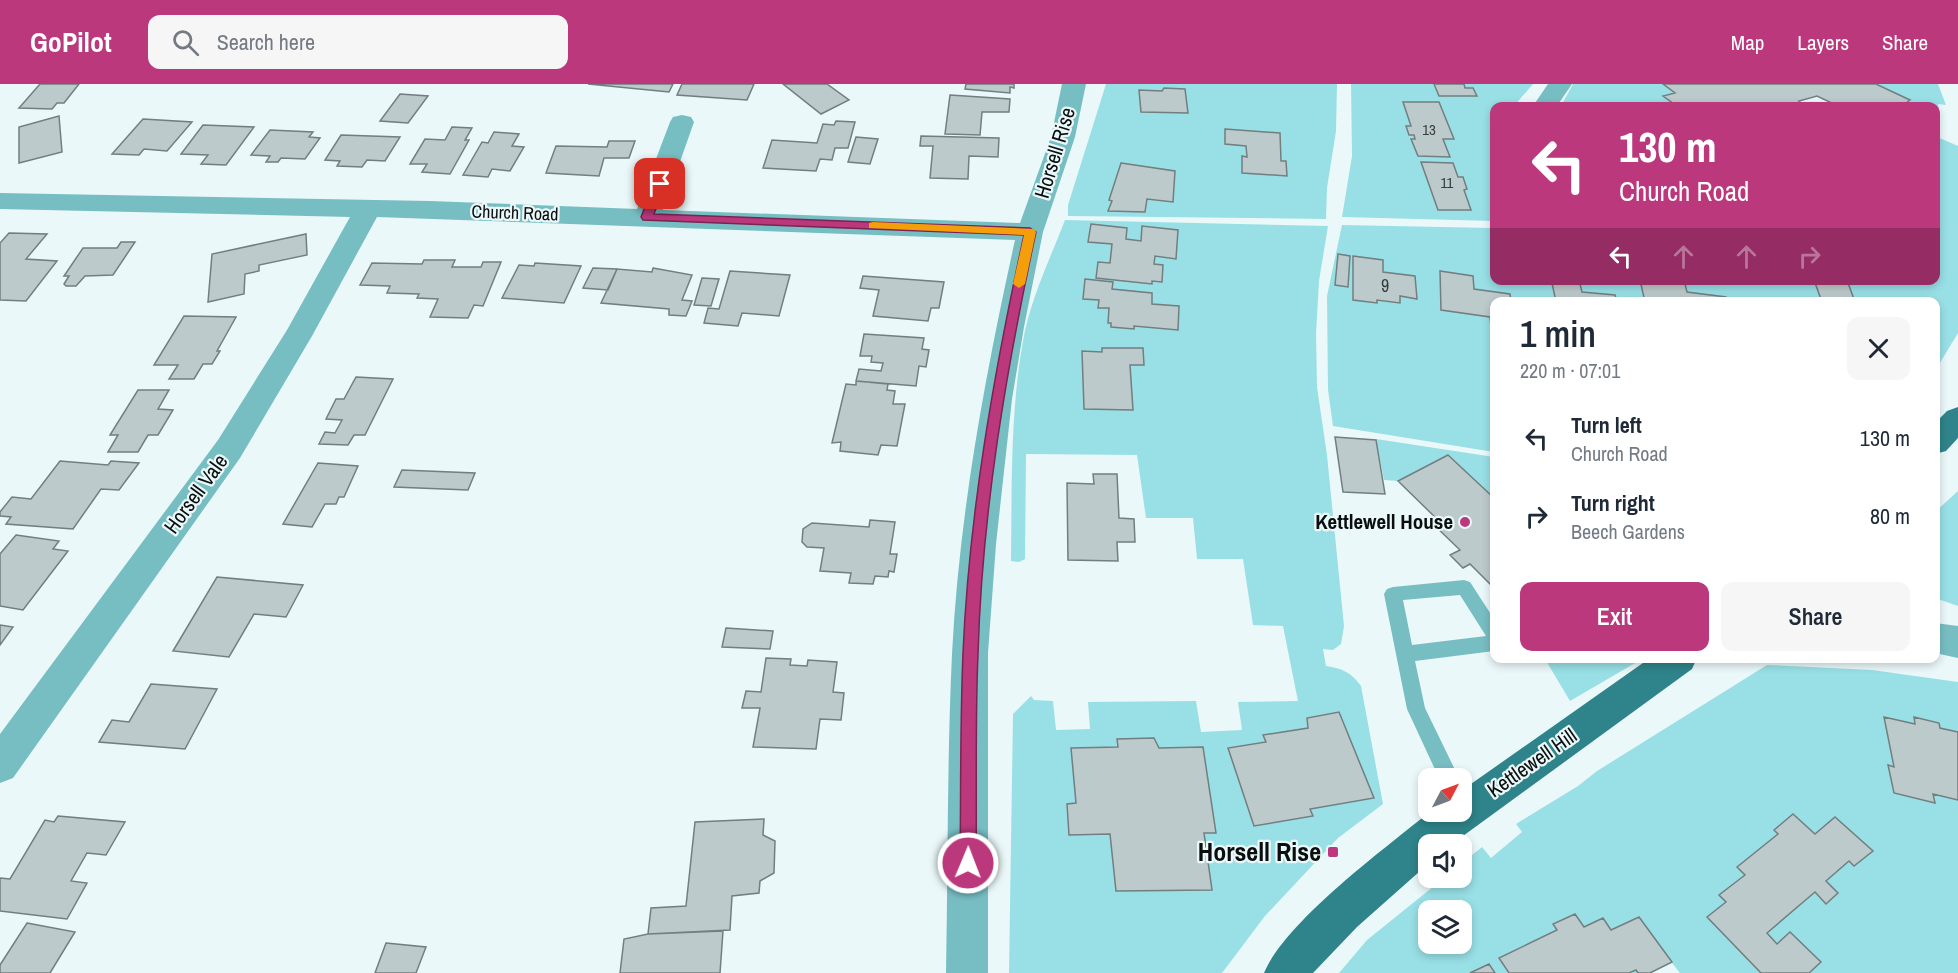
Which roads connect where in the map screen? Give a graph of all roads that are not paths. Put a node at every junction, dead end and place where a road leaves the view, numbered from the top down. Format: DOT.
graph roads {
  1 [pos="1074,84"];
  2 [pos="1560,84"];
  3 [pos="1548,102"];
  4 [pos="680,121"];
  5 [pos="0,201"];
  6 [pos="368,208"];
  7 [pos="647,217"];
  8 [pos="1030,232"];
  9 [pos="1958,419"];
  10 [pos="1940,437"];
  11 [pos="1490,628"];
  12 [pos="1940,639"];
  13 [pos="1958,642"];
  14 [pos="1490,644"];
  15 [pos="1407,654"];
  16 [pos="1671,663"];
  17 [pos="0,765"];
  18 [pos="1447,768"];
  19 [pos="1472,787"];
  20 [pos="1432,822"];
  21 [pos="967,973"];
  22 [pos="1285,973"];
  1 -- 8 [label="street, Horsell Rise"];
  2 -- 3 [label="street"];
  4 -- 7 [label="street"];
  5 -- 6 [label="street, Church Road"];
  6 -- 7 [label="street, Church Road"];
  6 -- 17 [label="street, Horsell Vale"];
  7 -- 8 [label="street, Church Road"];
  8 -- 21 [label="street, Horsell Rise"];
  9 -- 10 [label="main road"];
  11 -- 15 [label="lane"];
  12 -- 13 [label="street"];
  14 -- 15 [label="lane"];
  15 -- 18 [label="lane"];
  16 -- 19 [label="main road, Kettlewell Hill"];
  20 -- 22 [label="main road, Kettlewell Hill"];
}
